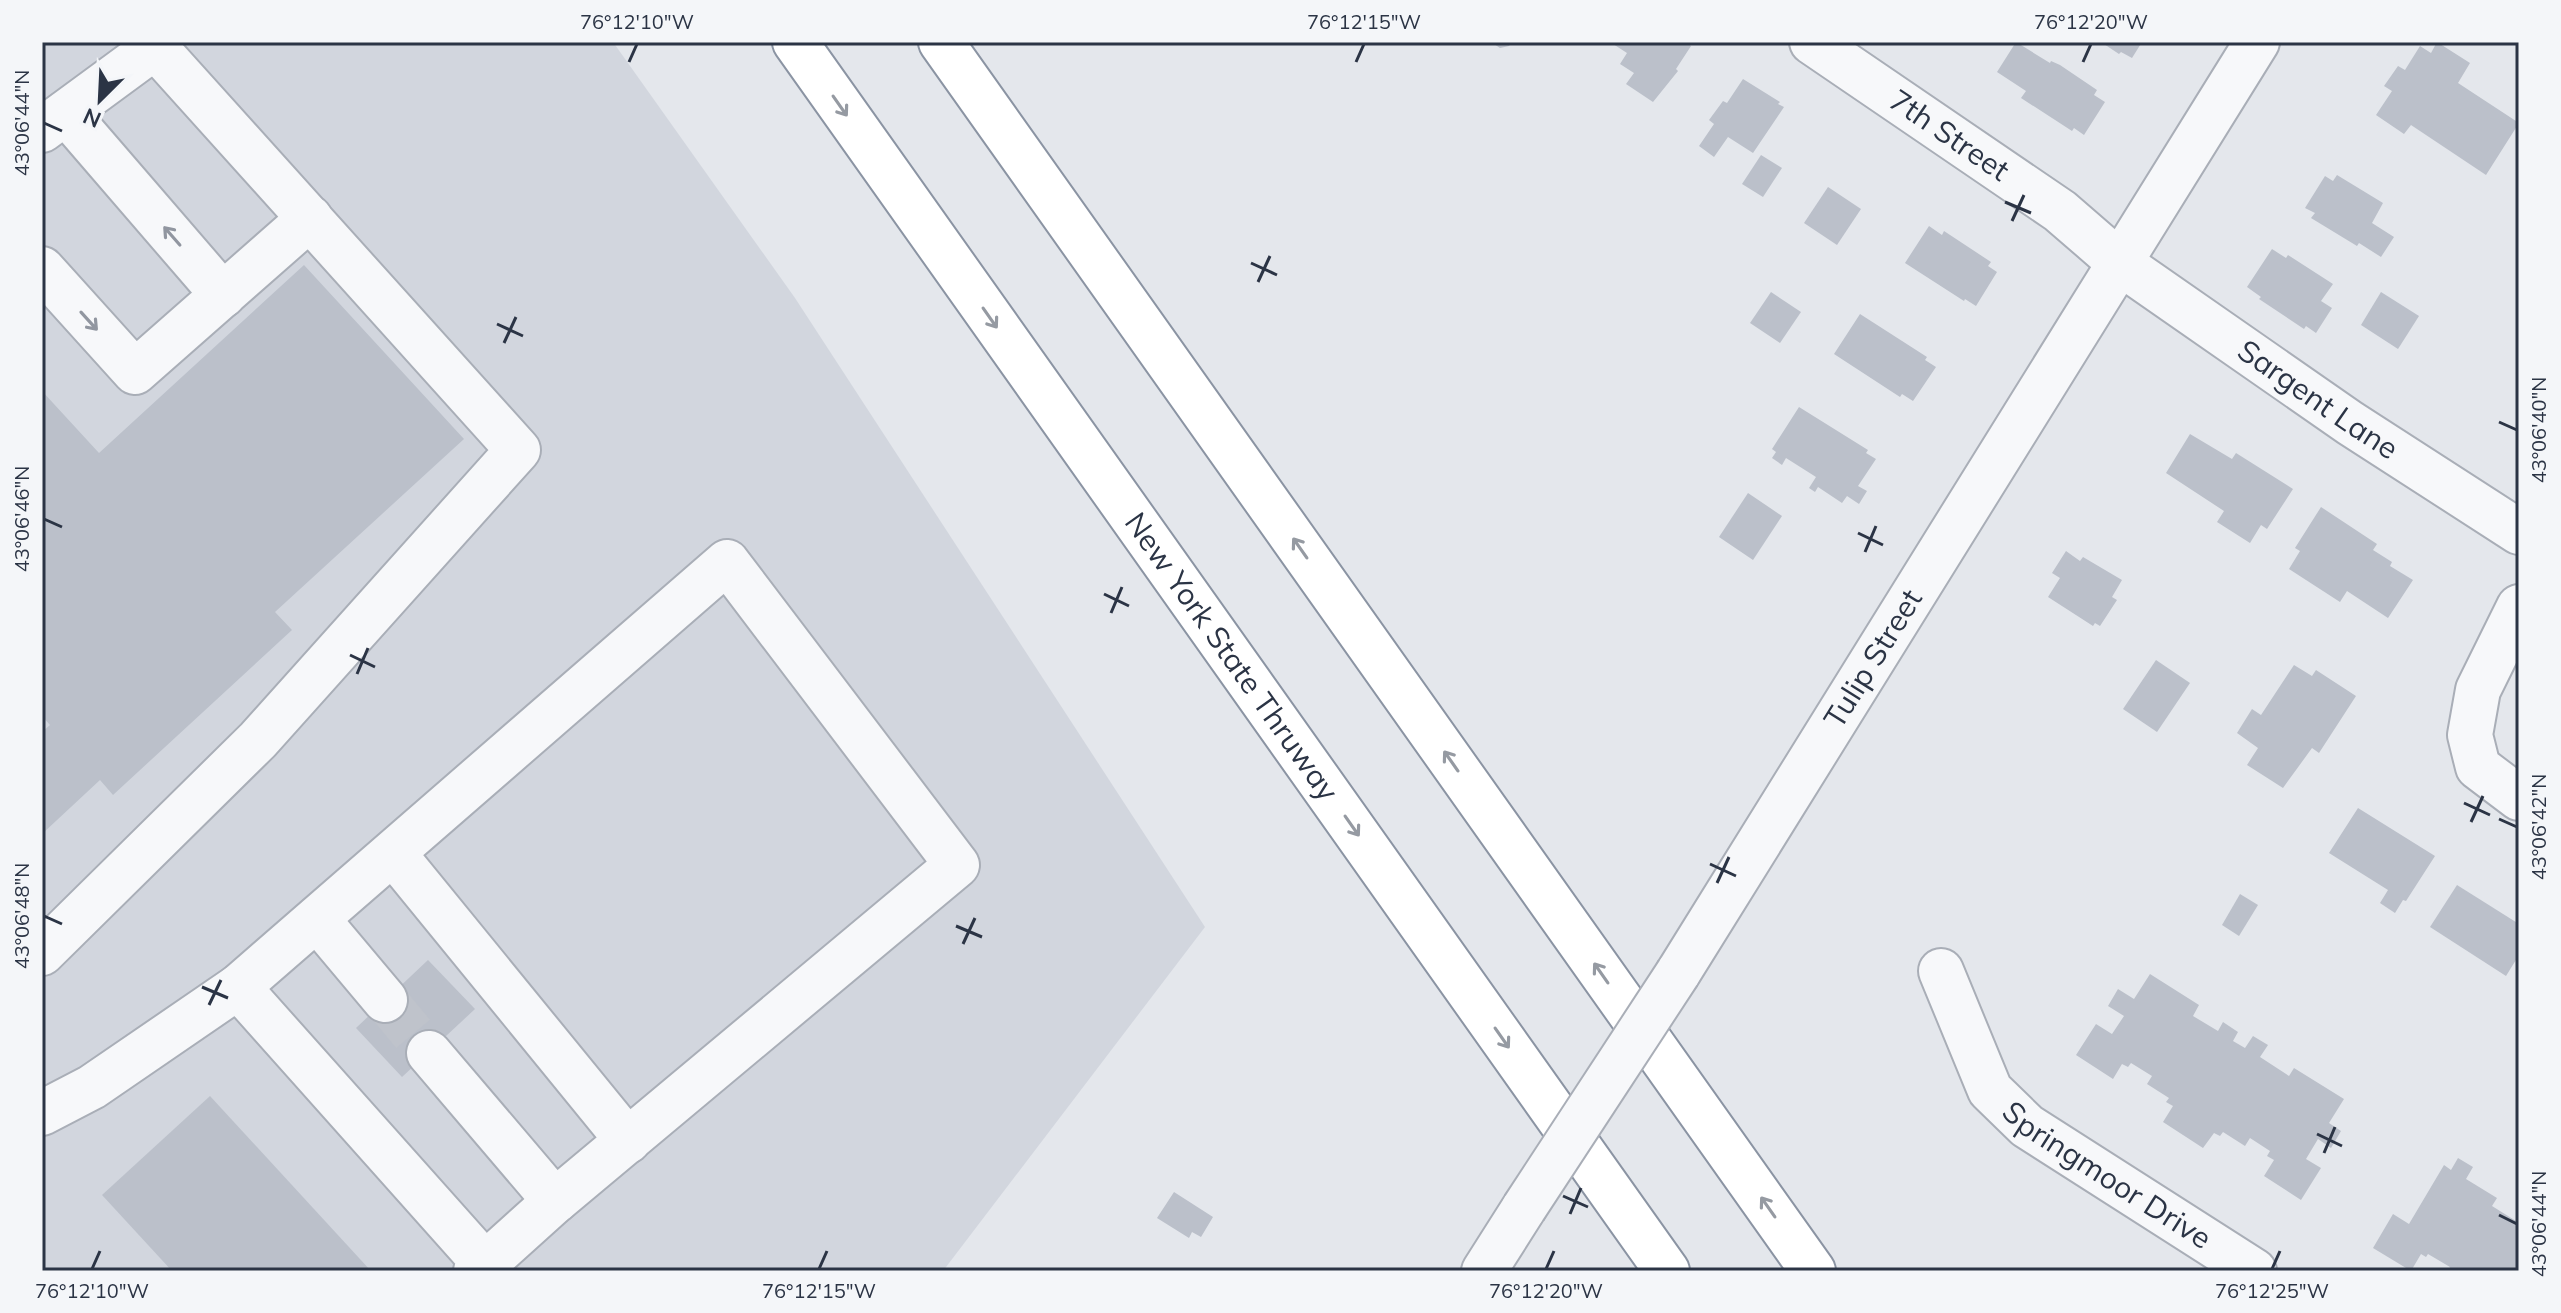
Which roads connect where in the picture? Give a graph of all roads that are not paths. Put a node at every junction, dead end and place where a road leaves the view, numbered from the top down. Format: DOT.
graph roads {
  1 [pos="795,42"];
  2 [pos="941,42"];
  3 [pos="1812,42"];
  4 [pos="2257,42"];
  5 [pos="54,122"];
  6 [pos="310,218"];
  7 [pos="2120,263"];
  8 [pos="42,269"];
  9 [pos="223,295"];
  10 [pos="2519,532"];
  11 [pos="2519,607"];
  12 [pos="2519,798"];
  13 [pos="393,853"];
  14 [pos="317,919"];
  15 [pos="42,953"];
  16 [pos="1941,971"];
  17 [pos="238,987"];
  18 [pos="385,1000"];
  19 [pos="429,1053"];
  20 [pos="42,1113"];
  21 [pos="628,1141"];
  22 [pos="555,1201"];
  23 [pos="480,1268"];
  24 [pos="1484,1271"];
  25 [pos="1667,1271"];
  26 [pos="1813,1271"];
  27 [pos="2254,1271"];
  1 -- 25 [label="highway, New York State Thruway, one-way"];
  26 -- 2 [label="highway, one-way"];
  3 -- 7 [label="street, 7th Street"];
  4 -- 7 [label="street, Tulip Street"];
  5 -- 6 [label="street"];
  9 -- 5 [label="street, one-way"];
  6 -- 9 [label="street"];
  6 -- 15 [label="street"];
  7 -- 10 [label="street, Sargent Lane"];
  7 -- 24 [label="street, Tulip Street, bridge"];
  8 -- 9 [label="street, one-way"];
  11 -- 12 [label="street"];
  13 -- 14 [label="street"];
  13 -- 21 [label="street"];
  13 -- 21 [label="street"];
  14 -- 17 [label="street"];
  14 -- 18 [label="street"];
  16 -- 27 [label="street, Springmoor Drive"];
  17 -- 20 [label="street"];
  17 -- 23 [label="street"];
  19 -- 22 [label="street"];
  21 -- 22 [label="street"];
  22 -- 23 [label="street"];
}
